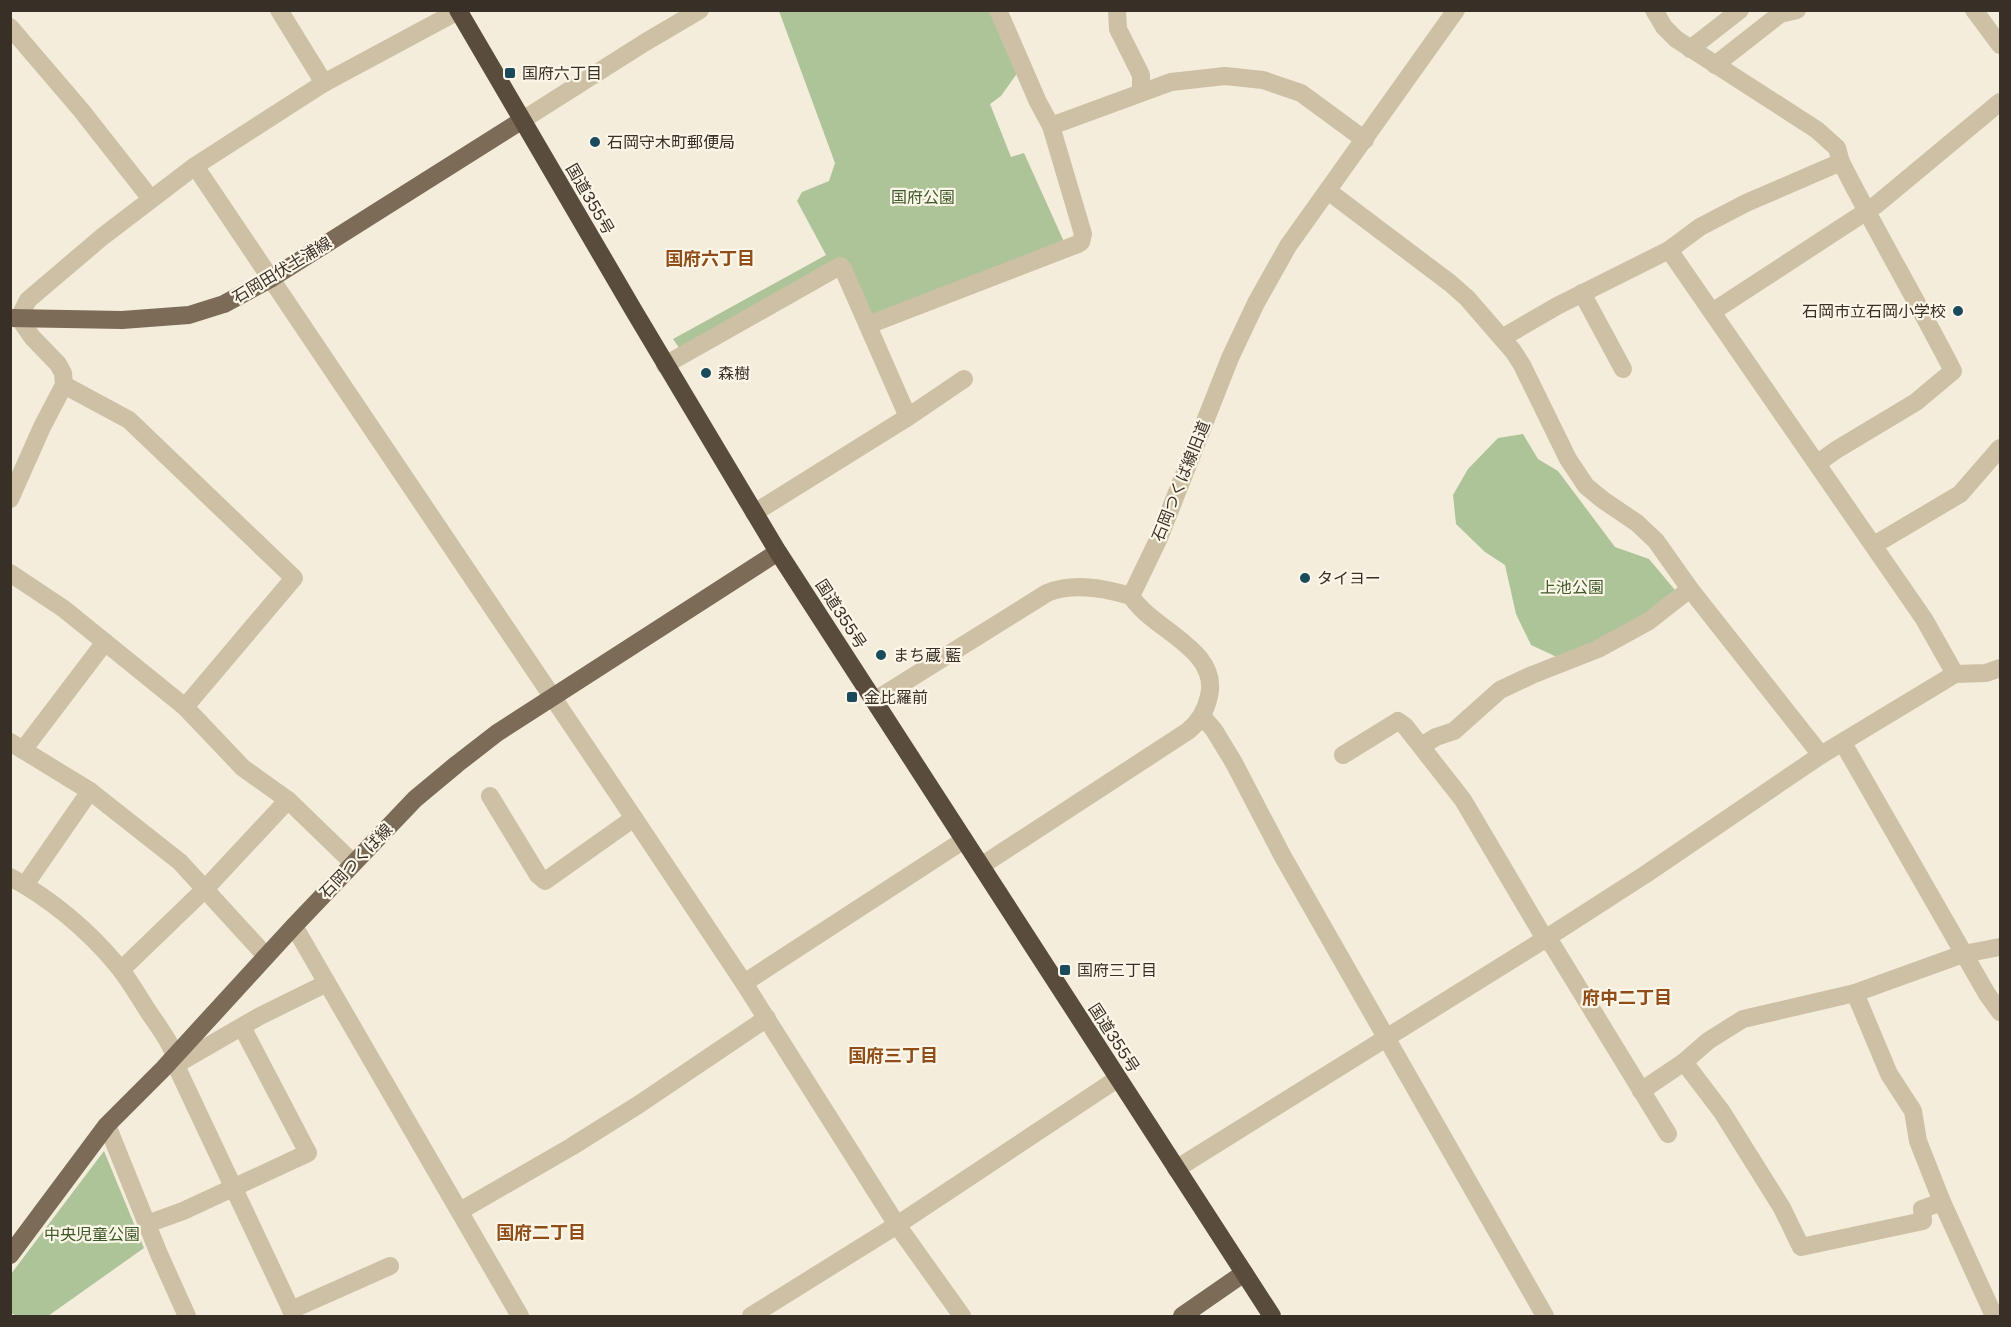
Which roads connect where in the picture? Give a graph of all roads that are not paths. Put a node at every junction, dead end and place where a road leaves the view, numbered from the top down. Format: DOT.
graph roads {
  1 [pos="279,10"];
  2 [pos="700,10"];
  3 [pos="998,10"];
  4 [pos="1117,10"];
  5 [pos="1456,10"];
  6 [pos="1654,10"];
  7 [pos="1740,10"];
  8 [pos="1797,10"];
  9 [pos="1974,10"];
  10 [pos="458,11"];
  11 [pos="10,27"];
  12 [pos="2001,45"];
  13 [pos="1690,49"];
  14 [pos="1715,65"];
  15 [pos="324,83"];
  16 [pos="1141,92"];
  17 [pos="2001,102"];
  18 [pos="521,121"];
  19 [pos="1052,126"];
  20 [pos="1365,140"];
  21 [pos="1841,162"];
  22 [pos="195,166"];
  23 [pos="1328,191"];
  24 [pos="151,199"];
  25 [pos="1866,211"];
  26 [pos="1668,250"];
  27 [pos="272,278"];
  28 [pos="1582,293"];
  29 [pos="1712,312"];
  30 [pos="15,318"];
  31 [pos="868,325"];
  32 [pos="1502,338"];
  33 [pos="665,365"];
  34 [pos="1623,369"];
  35 [pos="964,379"];
  36 [pos="64,385"];
  37 [pos="908,417"];
  38 [pos="2001,448"];
  39 [pos="1818,464"];
  40 [pos="10,500"];
  41 [pos="754,513"];
  42 [pos="1874,545"];
  43 [pos="778,552"];
  44 [pos="10,573"];
  45 [pos="1690,589"];
  46 [pos="1131,596"];
  47 [pos="105,642"];
  48 [pos="2001,668"];
  49 [pos="1955,674"];
  50 [pos="552,698"];
  51 [pos="874,701"];
  52 [pos="184,707"];
  53 [pos="1202,716"];
  54 [pos="1843,743"];
  55 [pos="17,746"];
  56 [pos="1421,747"];
  57 [pos="1343,755"];
  58 [pos="1821,755"];
  59 [pos="90,791"];
  60 [pos="490,796"];
  61 [pos="288,800"];
  62 [pos="634,818"];
  63 [pos="964,840"];
  64 [pos="353,863"];
  65 [pos="981,866"];
  66 [pos="18,881"];
  67 [pos="205,889"];
  68 [pos="294,926"];
  69 [pos="1545,939"];
  70 [pos="2001,946"];
  71 [pos="1963,954"];
  72 [pos="266,956"];
  73 [pos="121,970"];
  74 [pos="327,983"];
  75 [pos="744,983"];
  76 [pos="1855,993"];
  77 [pos="2001,1012"];
  78 [pos="766,1018"];
  79 [pos="242,1027"];
  80 [pos="1385,1038"];
  81 [pos="177,1059"];
  82 [pos="1684,1062"];
  83 [pos="1117,1079"];
  84 [pos="1641,1091"];
  85 [pos="107,1125"];
  86 [pos="1668,1134"];
  87 [pos="1176,1169"];
  88 [pos="232,1188"];
  89 [pos="1942,1202"];
  90 [pos="460,1211"];
  91 [pos="147,1224"];
  92 [pos="897,1225"];
  93 [pos="10,1255"];
  94 [pos="390,1266"];
  95 [pos="1244,1273"];
  96 [pos="292,1313"];
  97 [pos="518,1316"];
  98 [pos="187,1317"];
  99 [pos="752,1317"];
  100 [pos="962,1317"];
  101 [pos="1182,1317"];
  102 [pos="1272,1317"];
  103 [pos="1545,1317"];
  104 [pos="1994,1317"];
  1 -- 15 [label="street"];
  2 -- 18 [label="street"];
  3 -- 19 [label="street"];
  4 -- 16 [label="street"];
  5 -- 20 [label="street, 石岡つくば線旧道"];
  6 -- 13 [label="street"];
  7 -- 13 [label="street"];
  8 -- 14 [label="street"];
  9 -- 12 [label="street"];
  10 -- 15 [label="street"];
  10 -- 18 [label="highway, 国道355号"];
  11 -- 24 [label="street"];
  13 -- 14 [label="street"];
  14 -- 21 [label="street"];
  15 -- 22 [label="street"];
  16 -- 19 [label="street"];
  16 -- 20 [label="street"];
  17 -- 25 [label="street"];
  18 -- 27 [label="main road, 石岡田伏土浦線"];
  18 -- 33 [label="highway, 国道355号"];
  19 -- 31 [label="street"];
  20 -- 23 [label="street, 石岡つくば線旧道"];
  21 -- 25 [label="street"];
  21 -- 26 [label="street"];
  22 -- 24 [label="street"];
  22 -- 27 [label="street"];
  23 -- 32 [label="street"];
  23 -- 46 [label="street, 石岡つくば線旧道"];
  24 -- 30 [label="street"];
  25 -- 29 [label="street"];
  25 -- 39 [label="street"];
  26 -- 28 [label="street"];
  26 -- 29 [label="street"];
  27 -- 30 [label="main road, 石岡田伏土浦線"];
  27 -- 50 [label="street"];
  28 -- 32 [label="street"];
  28 -- 34 [label="street"];
  29 -- 39 [label="street"];
  30 -- 36 [label="street"];
  31 -- 33 [label="street"];
  31 -- 37 [label="street"];
  32 -- 45 [label="street"];
  33 -- 41 [label="highway, 国道355号"];
  35 -- 37 [label="street"];
  36 -- 40 [label="street"];
  36 -- 52 [label="street"];
  37 -- 41 [label="street"];
  38 -- 42 [label="street"];
  39 -- 42 [label="street"];
  41 -- 43 [label="highway, 国道355号"];
  42 -- 49 [label="street"];
  43 -- 50 [label="main road, 石岡つくば線"];
  43 -- 51 [label="highway, 国道355号"];
  44 -- 47 [label="street"];
  45 -- 56 [label="street"];
  45 -- 58 [label="street"];
  46 -- 51 [label="street"];
  46 -- 53 [label="street"];
  47 -- 52 [label="street"];
  47 -- 55 [label="street"];
  48 -- 49 [label="street"];
  49 -- 54 [label="street"];
  50 -- 62 [label="street"];
  50 -- 64 [label="main road, 石岡つくば線"];
  51 -- 63 [label="highway, 国道355号"];
  52 -- 61 [label="street"];
  53 -- 65 [label="street"];
  53 -- 80 [label="street"];
  54 -- 58 [label="street"];
  54 -- 71 [label="street"];
  55 -- 59 [label="street"];
  56 -- 57 [label="street"];
  56 -- 69 [label="street"];
  58 -- 69 [label="street"];
  59 -- 66 [label="street"];
  59 -- 67 [label="street"];
  60 -- 62 [label="street"];
  61 -- 64 [label="street"];
  61 -- 67 [label="street"];
  62 -- 75 [label="street"];
  63 -- 65 [label="highway, 国道355号"];
  63 -- 75 [label="street"];
  64 -- 68 [label="main road, 石岡つくば線"];
  65 -- 83 [label="highway, 国道355号"];
  66 -- 73 [label="street"];
  67 -- 72 [label="street"];
  67 -- 73 [label="street"];
  68 -- 72 [label="main road, 石岡つくば線"];
  68 -- 74 [label="street"];
  69 -- 80 [label="street"];
  69 -- 84 [label="street"];
  70 -- 71 [label="street"];
  71 -- 76 [label="street"];
  71 -- 77 [label="street"];
  72 -- 81 [label="main road, 石岡つくば線"];
  73 -- 81 [label="street"];
  74 -- 79 [label="street"];
  74 -- 90 [label="street"];
  75 -- 78 [label="street"];
  76 -- 82 [label="street"];
  76 -- 89 [label="street"];
  78 -- 90 [label="street"];
  78 -- 92 [label="street"];
  79 -- 81 [label="street"];
  79 -- 88 [label="street"];
  80 -- 87 [label="street"];
  80 -- 103 [label="street"];
  81 -- 85 [label="main road, 石岡つくば線"];
  81 -- 88 [label="street"];
  82 -- 84 [label="street"];
  82 -- 89 [label="street"];
  83 -- 87 [label="highway, 国道355号"];
  83 -- 92 [label="street"];
  84 -- 86 [label="street"];
  85 -- 91 [label="street"];
  85 -- 93 [label="main road, 石岡つくば線"];
  87 -- 95 [label="highway, 国道355号"];
  88 -- 91 [label="street"];
  88 -- 96 [label="street"];
  89 -- 104 [label="street"];
  90 -- 97 [label="street"];
  91 -- 98 [label="street"];
  92 -- 99 [label="street"];
  92 -- 100 [label="street"];
  94 -- 96 [label="street"];
  95 -- 101 [label="main road"];
  95 -- 102 [label="highway, 国道355号"];
}
